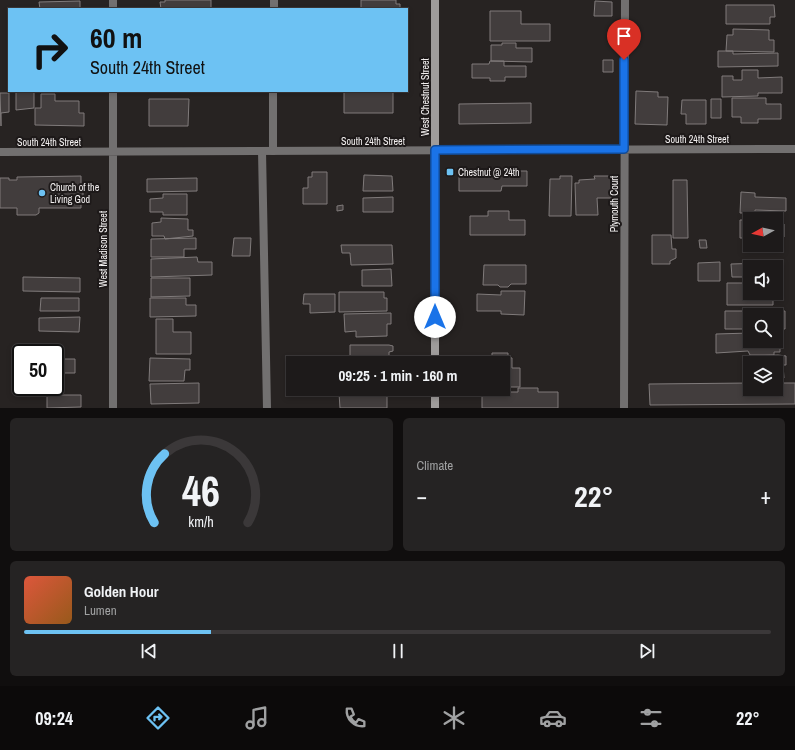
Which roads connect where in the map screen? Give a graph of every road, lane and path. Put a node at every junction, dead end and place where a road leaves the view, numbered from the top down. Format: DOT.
graph roads {
  1 [pos="435,0"];
  2 [pos="625,0"];
  3 [pos="113,92"];
  4 [pos="273,92"];
  5 [pos="624,149"];
  6 [pos="795,149"];
  7 [pos="435,150"];
  8 [pos="262,151"];
  9 [pos="273,151"];
  10 [pos="0,152"];
  11 [pos="113,152"];
  12 [pos="435,356"];
  13 [pos="435,396"];
  14 [pos="113,408"];
  15 [pos="267,408"];
  16 [pos="435,408"];
  17 [pos="624,408"];
  1 -- 7 [label="main road, West Chestnut Street"];
  2 -- 5 [label="street, Plymouth Court"];
  3 -- 11 [label="street, West Madison Street"];
  4 -- 9 [label="street"];
  5 -- 6 [label="street, South 24th Street"];
  5 -- 7 [label="street, South 24th Street"];
  5 -- 17 [label="street, Plymouth Court"];
  7 -- 9 [label="street, South 24th Street"];
  7 -- 12 [label="main road, West Chestnut Street"];
  8 -- 9 [label="street, South 24th Street"];
  8 -- 11 [label="street, South 24th Street"];
  8 -- 15 [label="street"];
  10 -- 11 [label="street, South 24th Street"];
  11 -- 14 [label="street, West Madison Street"];
  13 -- 16 [label="main road"];
}
